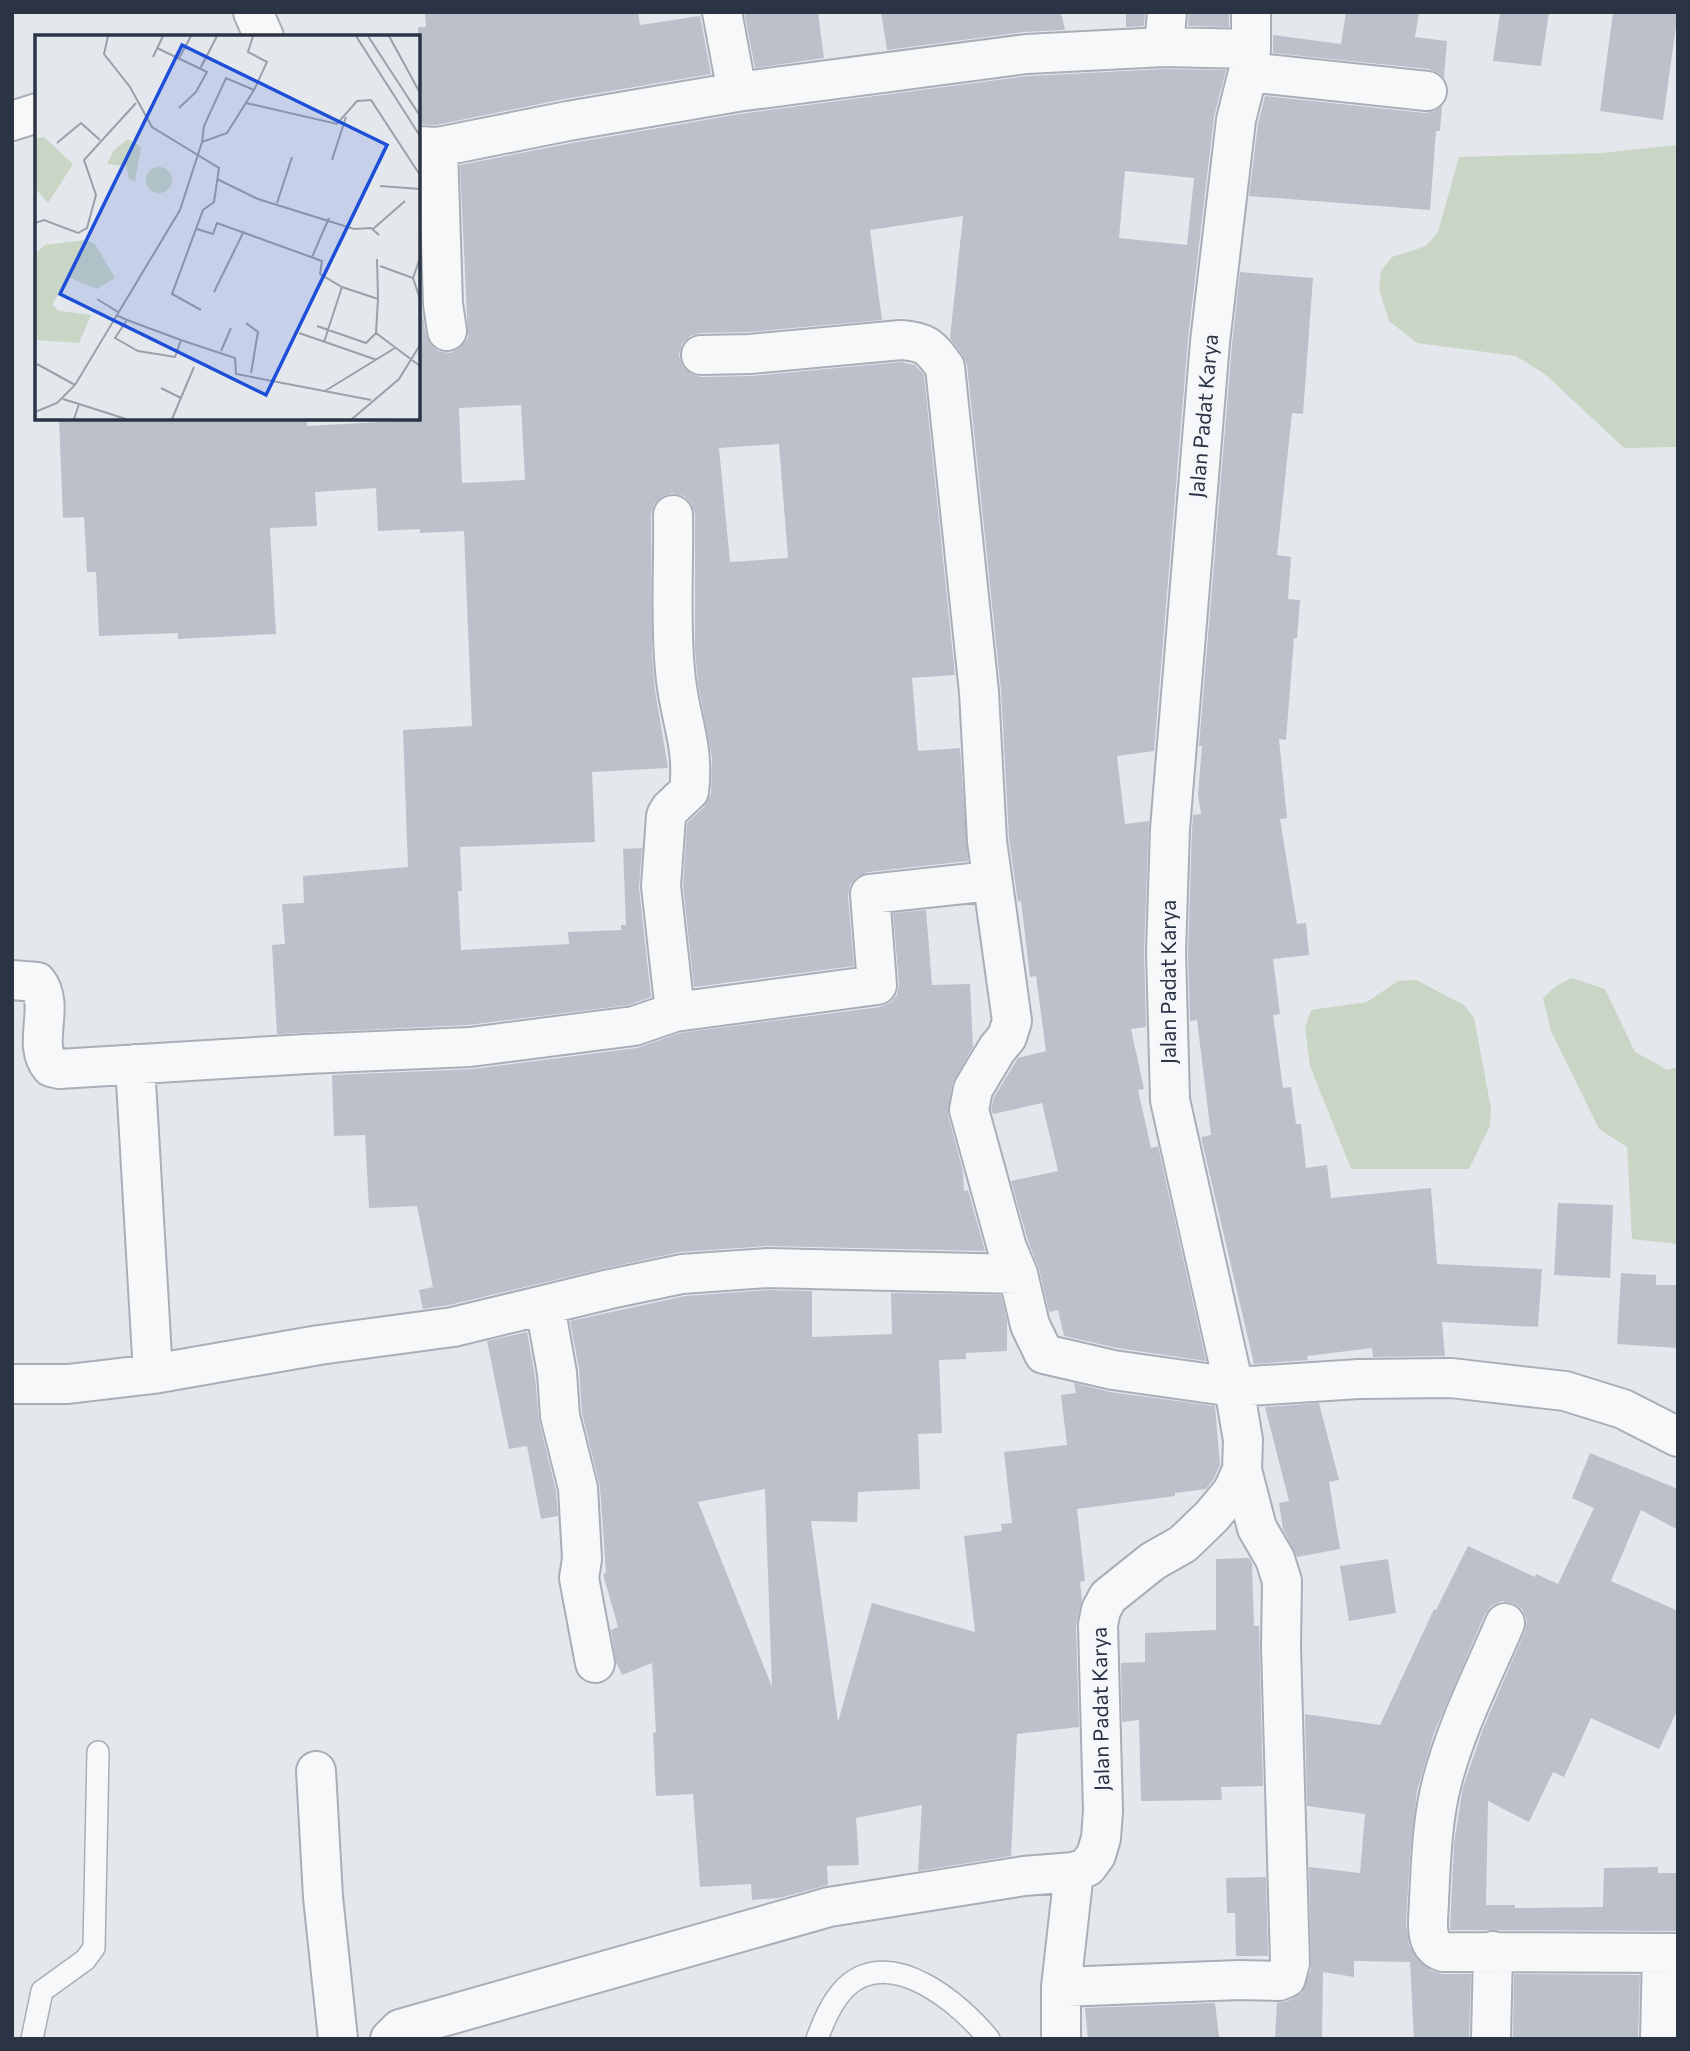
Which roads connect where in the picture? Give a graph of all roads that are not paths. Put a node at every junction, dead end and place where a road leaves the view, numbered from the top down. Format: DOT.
graph roads {
  1 [pos="253,12"];
  2 [pos="722,12"];
  3 [pos="1165,30"];
  4 [pos="263,35"];
  5 [pos="1250,44"];
  6 [pos="737,92"];
  7 [pos="1427,92"];
  8 [pos="35,114"];
  9 [pos="12,121"];
  10 [pos="428,146"];
  11 [pos="447,331"];
  12 [pos="701,355"];
  13 [pos="674,515"];
  14 [pos="991,881"];
  15 [pos="12,980"];
  16 [pos="676,1012"];
  17 [pos="135,1064"];
  18 [pos="1018,1274"];
  19 [pos="545,1307"];
  20 [pos="153,1374"];
  21 [pos="12,1384"];
  22 [pos="1234,1387"];
  23 [pos="1678,1437"];
  24 [pos="1242,1470"];
  25 [pos="1506,1623"];
  26 [pos="595,1664"];
  27 [pos="98,1752"];
  28 [pos="316,1771"];
  29 [pos="1074,1872"];
  30 [pos="1493,1951"];
  31 [pos="1670,1953"];
  32 [pos="1061,1987"];
  33 [pos="32,2039"];
  34 [pos="338,2039"];
  35 [pos="390,2039"];
  36 [pos="817,2039"];
  37 [pos="989,2039"];
  38 [pos="1061,2039"];
  39 [pos="1491,2039"];
  40 [pos="1660,2039"];
  1 -- 4 [label="street"];
  2 -- 6 [label="street"];
  3 -- 5 [label="street"];
  3 -- 6 [label="street"];
  5 -- 7 [label="street"];
  5 -- 22 [label="street, Jalan Padat Karya"];
  6 -- 10 [label="street"];
  8 -- 9 [label="street"];
  10 -- 11 [label="street"];
  12 -- 14 [label="street"];
  13 -- 16 [label="street"];
  14 -- 16 [label="street"];
  14 -- 18 [label="street"];
  15 -- 17 [label="street"];
  16 -- 17 [label="street"];
  17 -- 20 [label="street"];
  18 -- 19 [label="street"];
  18 -- 22 [label="street"];
  19 -- 20 [label="street"];
  19 -- 26 [label="street"];
  20 -- 21 [label="street"];
  22 -- 23 [label="street"];
  22 -- 24 [label="street, Jalan Padat Karya"];
  24 -- 29 [label="street, Jalan Padat Karya"];
  24 -- 32 [label="street"];
  25 -- 30 [label="street"];
  27 -- 33 [label="lane"];
  28 -- 34 [label="street"];
  29 -- 32 [label="street"];
  29 -- 35 [label="street"];
  30 -- 31 [label="street"];
  30 -- 39 [label="street"];
  31 -- 40 [label="street"];
  32 -- 38 [label="street"];
  36 -- 37 [label="lane"];
}
